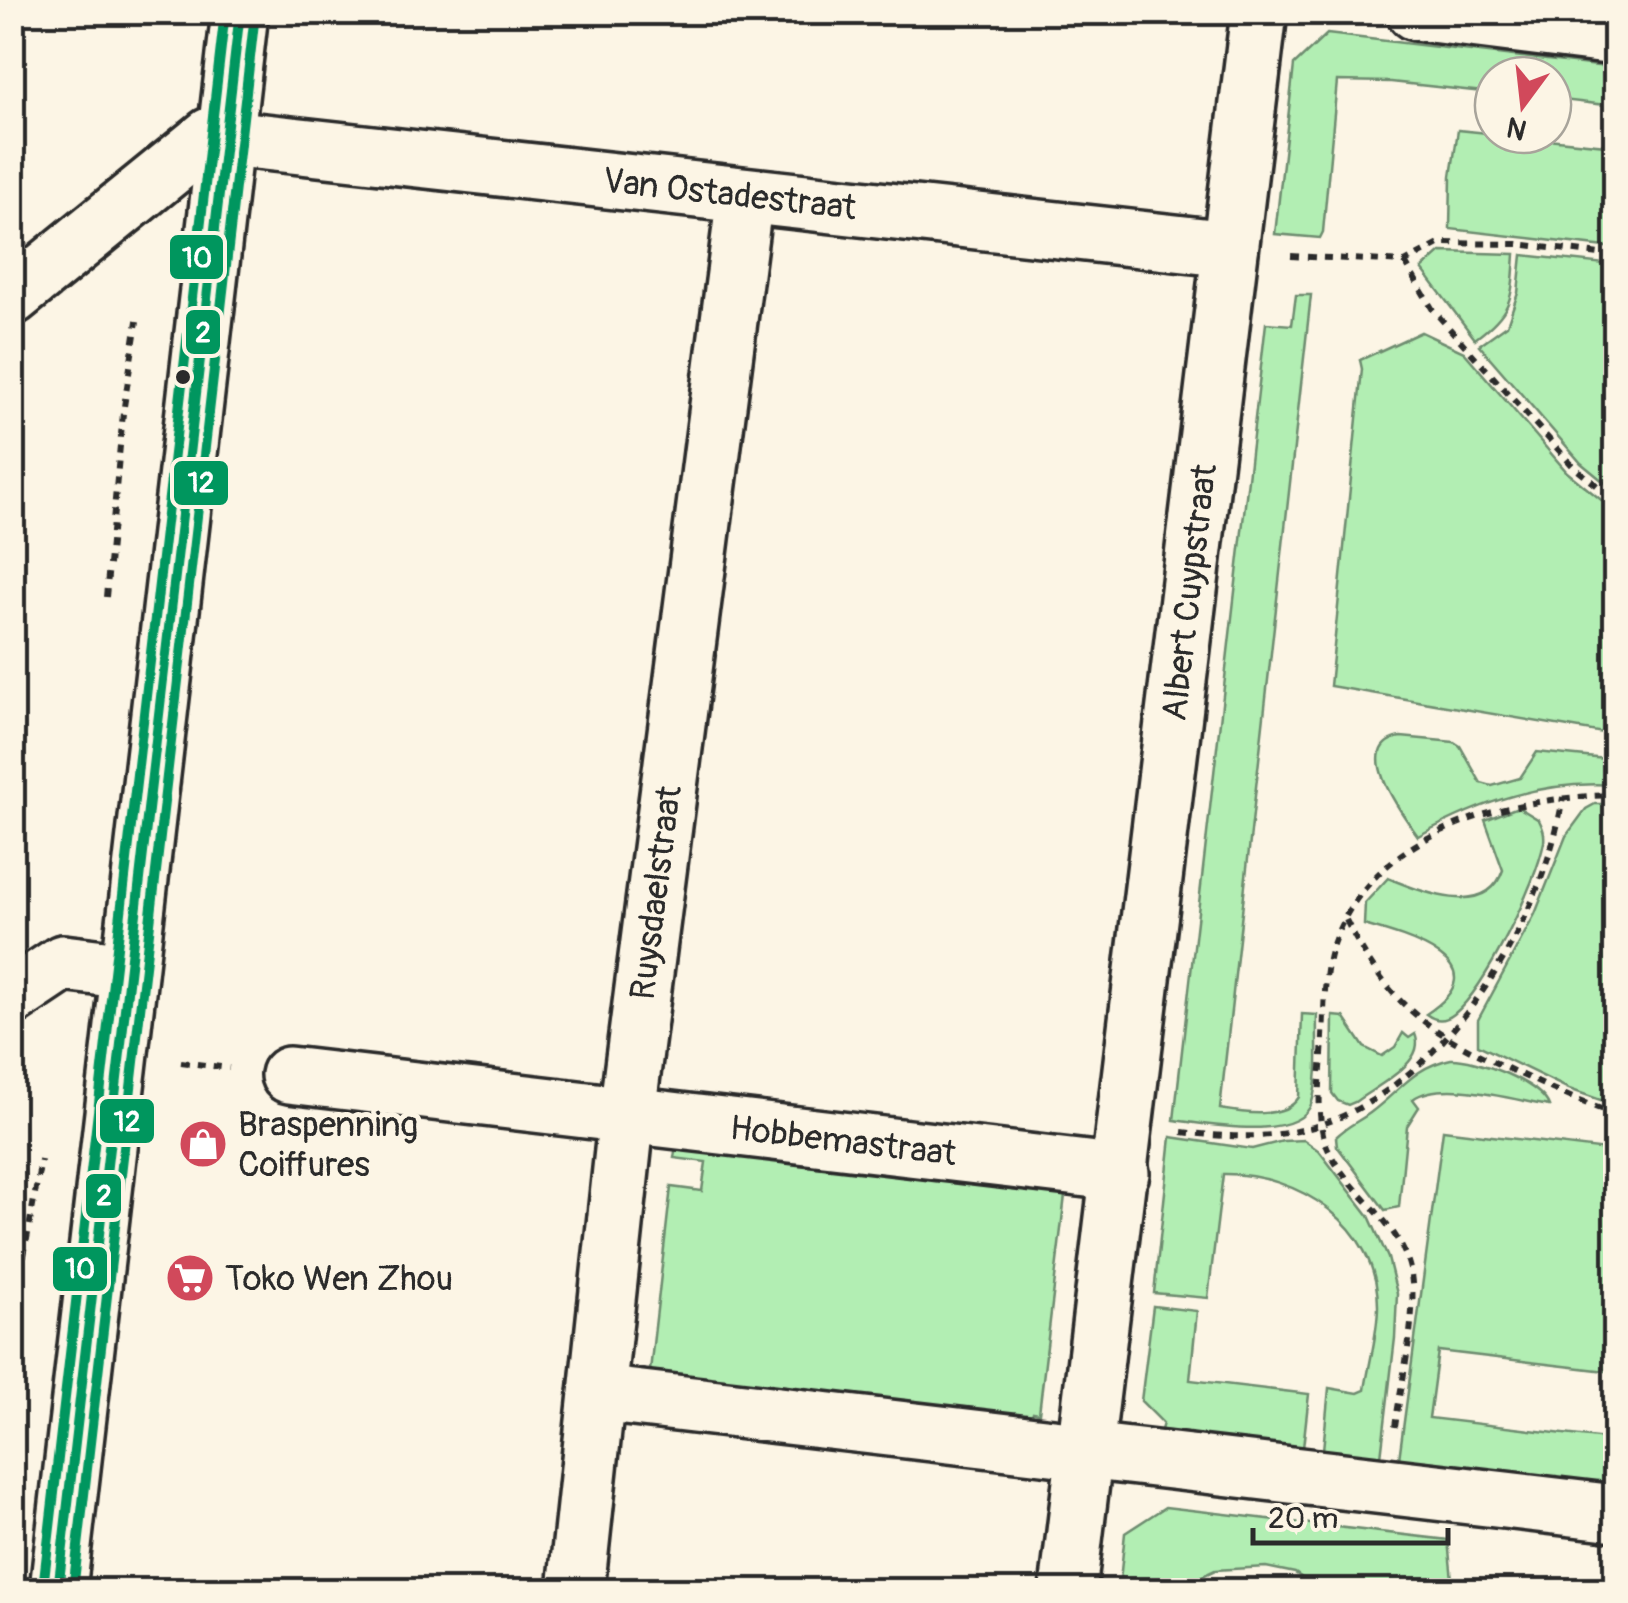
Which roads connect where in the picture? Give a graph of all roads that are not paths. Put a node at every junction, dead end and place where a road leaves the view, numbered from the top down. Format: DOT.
graph roads {
  1 [pos="240,12"];
  2 [pos="1259,12"];
  3 [pos="1415,12"];
  4 [pos="1616,37"];
  5 [pos="227,138"];
  6 [pos="745,196"];
  7 [pos="1230,249"];
  8 [pos="12,296"];
  9 [pos="130,971"];
  10 [pos="12,997"];
  11 [pos="290,1075"];
  12 [pos="627,1113"];
  13 [pos="1124,1149"];
  14 [pos="599,1394"];
  15 [pos="1085,1449"];
  16 [pos="1616,1513"];
  17 [pos="58,1590"];
  18 [pos="576,1590"];
  19 [pos="1068,1590"];
  1 -- 5 [label="street"];
  2 -- 7 [label="street, Albert Cuypstraat"];
  3 -- 4 [label="street"];
  5 -- 6 [label="street, Van Ostadestraat"];
  5 -- 8 [label="street"];
  5 -- 9 [label="street"];
  6 -- 7 [label="street, Van Ostadestraat"];
  6 -- 12 [label="street, Ruysdaelstraat"];
  7 -- 13 [label="street, Albert Cuypstraat"];
  9 -- 10 [label="street"];
  9 -- 17 [label="street"];
  11 -- 12 [label="street, Hobbemastraat"];
  12 -- 13 [label="street, Hobbemastraat"];
  12 -- 14 [label="street, Ruysdaelstraat"];
  13 -- 15 [label="street"];
  14 -- 15 [label="street"];
  14 -- 18 [label="street, Ruysdaelstraat"];
  15 -- 16 [label="street"];
  15 -- 19 [label="street"];
}
